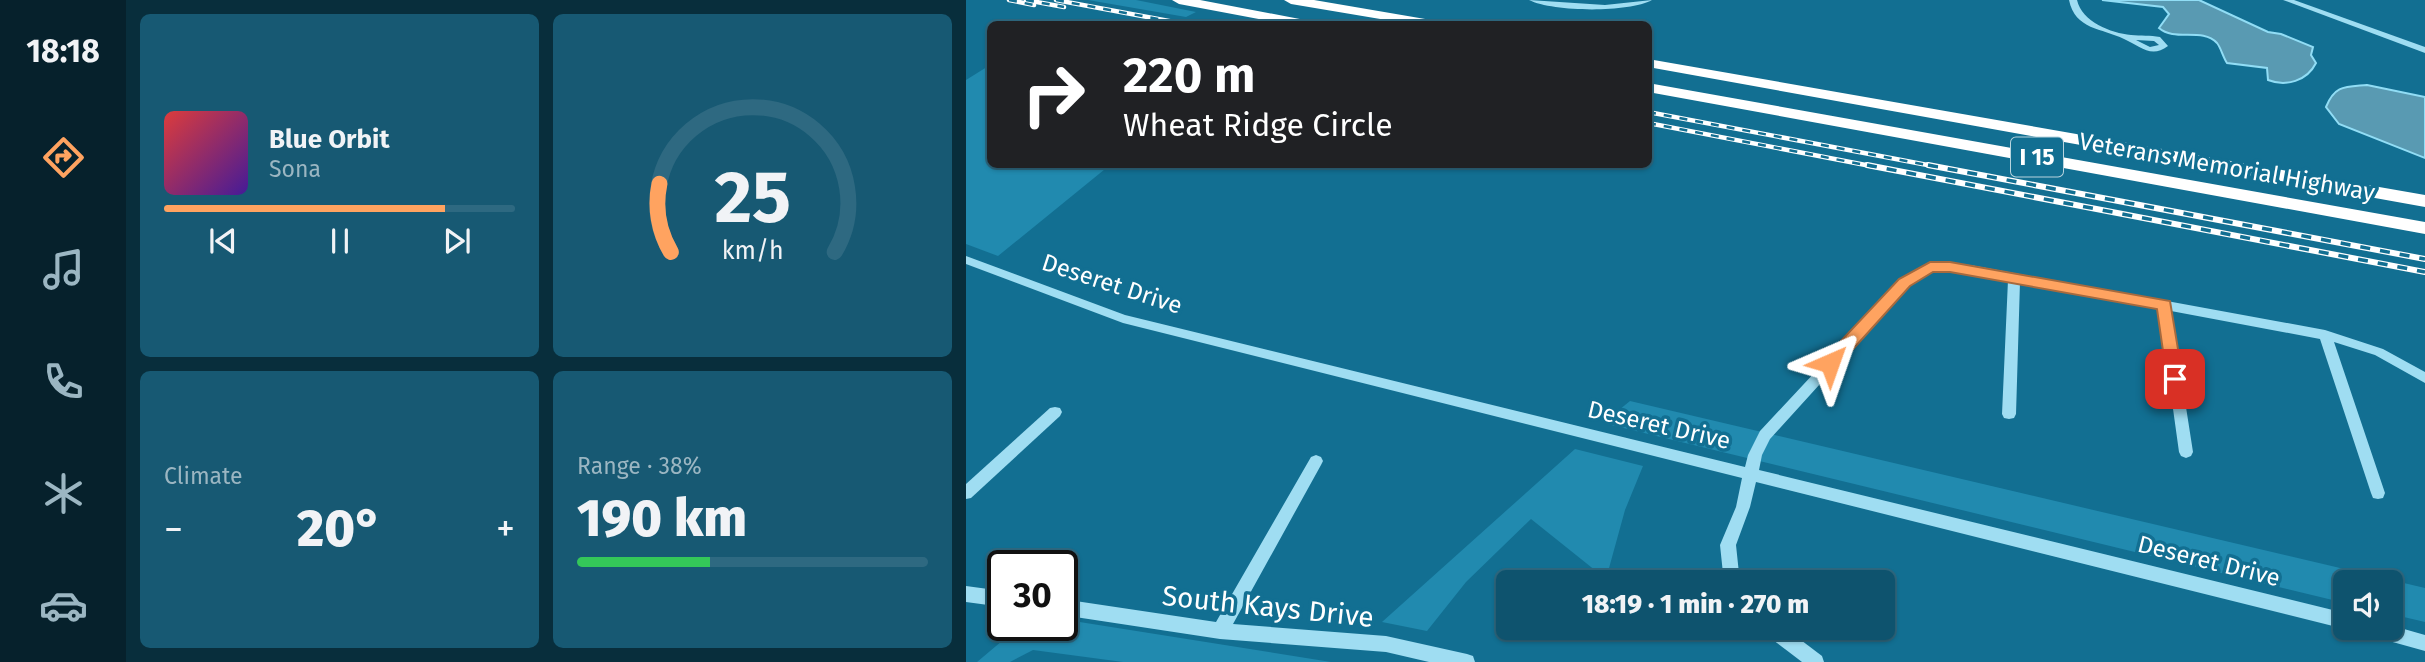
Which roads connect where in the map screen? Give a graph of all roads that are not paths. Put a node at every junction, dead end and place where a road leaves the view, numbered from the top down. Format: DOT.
graph roads {
  1 [pos="1179,0"];
  2 [pos="1291,0"];
  3 [pos="1533,0"];
  4 [pos="1648,0"];
  5 [pos="2073,0"];
  6 [pos="2287,0"];
  7 [pos="1289,21"];
  8 [pos="1414,21"];
  9 [pos="2127,37"];
  10 [pos="2425,50"];
  11 [pos="1652,64"];
  12 [pos="1652,88"];
  13 [pos="2425,201"];
  14 [pos="2425,228"];
  15 [pos="966,260"];
  16 [pos="2014,277"];
  17 [pos="2164,305"];
  18 [pos="2325,335"];
  19 [pos="2425,378"];
  20 [pos="1055,412"];
  21 [pos="2009,414"];
  22 [pos="2186,452"];
  23 [pos="1316,461"];
  24 [pos="1751,472"];
  25 [pos="966,493"];
  26 [pos="2378,494"];
  27 [pos="1731,570"];
  28 [pos="966,594"];
  29 [pos="987,597"];
  30 [pos="1078,609"];
  31 [pos="2333,618"];
  32 [pos="1220,631"];
  33 [pos="2403,637"];
  34 [pos="1787,640"];
  35 [pos="2425,643"];
  36 [pos="1466,662"];
  37 [pos="1816,662"];
  1 -- 7 [label="highway"];
  2 -- 8 [label="highway"];
  3 -- 4 [label="street"];
  5 -- 9 [label="street"];
  6 -- 10 [label="street"];
  11 -- 13 [label="highway, Veterans Memorial Highway / I 15"];
  12 -- 14 [label="highway, Veterans Memorial Highway / I 15"];
  15 -- 24 [label="street, Deseret Drive"];
  16 -- 17 [label="street"];
  16 -- 21 [label="street"];
  16 -- 24 [label="street"];
  17 -- 18 [label="street"];
  17 -- 22 [label="street"];
  18 -- 19 [label="street"];
  18 -- 26 [label="street"];
  20 -- 25 [label="street"];
  23 -- 32 [label="street"];
  24 -- 27 [label="street"];
  24 -- 31 [label="street, Deseret Drive"];
  28 -- 29 [label="street"];
  30 -- 32 [label="street, South Kays Drive"];
  32 -- 36 [label="street, South Kays Drive"];
  33 -- 35 [label="street"];
  34 -- 37 [label="street"];
}
